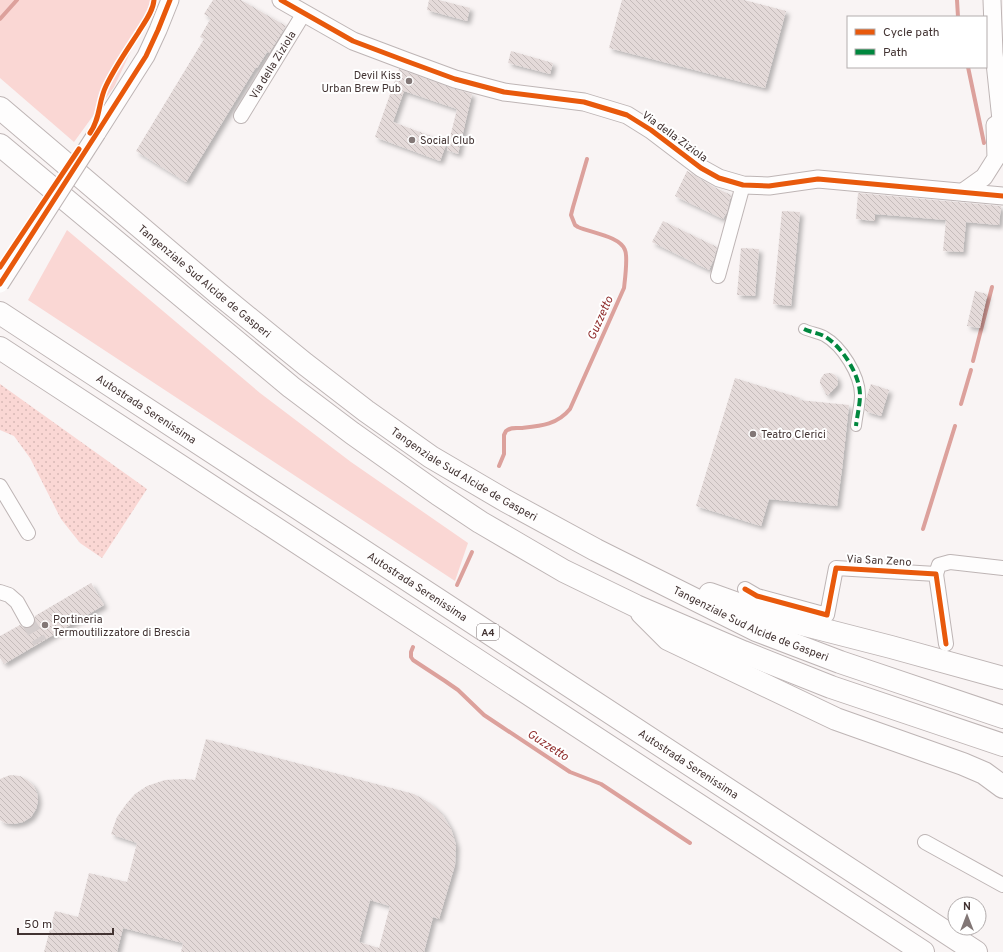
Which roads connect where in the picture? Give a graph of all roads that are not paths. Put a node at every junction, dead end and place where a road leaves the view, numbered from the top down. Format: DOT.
graph roads {
  1 [pos="170,0"];
  2 [pos="281,0"];
  3 [pos="992,0"];
  4 [pos="304,13"];
  5 [pos="997,83"];
  6 [pos="0,108"];
  7 [pos="241,116"];
  8 [pos="1003,139"];
  9 [pos="0,145"];
  10 [pos="743,185"];
  11 [pos="963,192"];
  12 [pos="1003,196"];
  13 [pos="718,276"];
  14 [pos="0,284"];
  15 [pos="0,313"];
  16 [pos="804,329"];
  17 [pos="0,348"];
  18 [pos="856,426"];
  19 [pos="0,486"];
  20 [pos="28,533"];
  21 [pos="1003,568"];
  22 [pos="636,570"];
  23 [pos="936,574"];
  24 [pos="745,589"];
  25 [pos="0,592"];
  26 [pos="636,606"];
  27 [pos="28,620"];
  28 [pos="946,644"];
  29 [pos="1003,678"];
  30 [pos="1001,716"];
  31 [pos="998,744"];
  32 [pos="1003,787"];
  33 [pos="925,842"];
  34 [pos="1003,885"];
  35 [pos="923,952"];
  36 [pos="976,952"];
  1 -- 14 [label="street, bridge"];
  2 -- 4 [label="street, Via della Ziziola"];
  3 -- 5 [label="street"];
  4 -- 7 [label="street, Via della Ziziola"];
  4 -- 10 [label="street, Via della Ziziola"];
  5 -- 8 [label="street"];
  5 -- 11 [label="street"];
  6 -- 22 [label="highway, Tangenziale Sud Alcide de Gasperi"];
  9 -- 26 [label="highway"];
  10 -- 11 [label="street, Via della Ziziola"];
  10 -- 13 [label="street"];
  11 -- 12 [label="street, Via della Ziziola"];
  15 -- 36 [label="highway, Autostrada Serenissima / A4"];
  16 -- 18 [label="street"];
  17 -- 35 [label="highway"];
  19 -- 20 [label="street"];
  21 -- 23 [label="street"];
  22 -- 29 [label="highway"];
  22 -- 30 [label="highway, Tangenziale Sud Alcide de Gasperi"];
  23 -- 24 [label="street, Via San Zeno"];
  23 -- 28 [label="street"];
  25 -- 27 [label="street"];
  26 -- 31 [label="highway"];
  26 -- 32 [label="highway"];
  33 -- 34 [label="street"];
}
